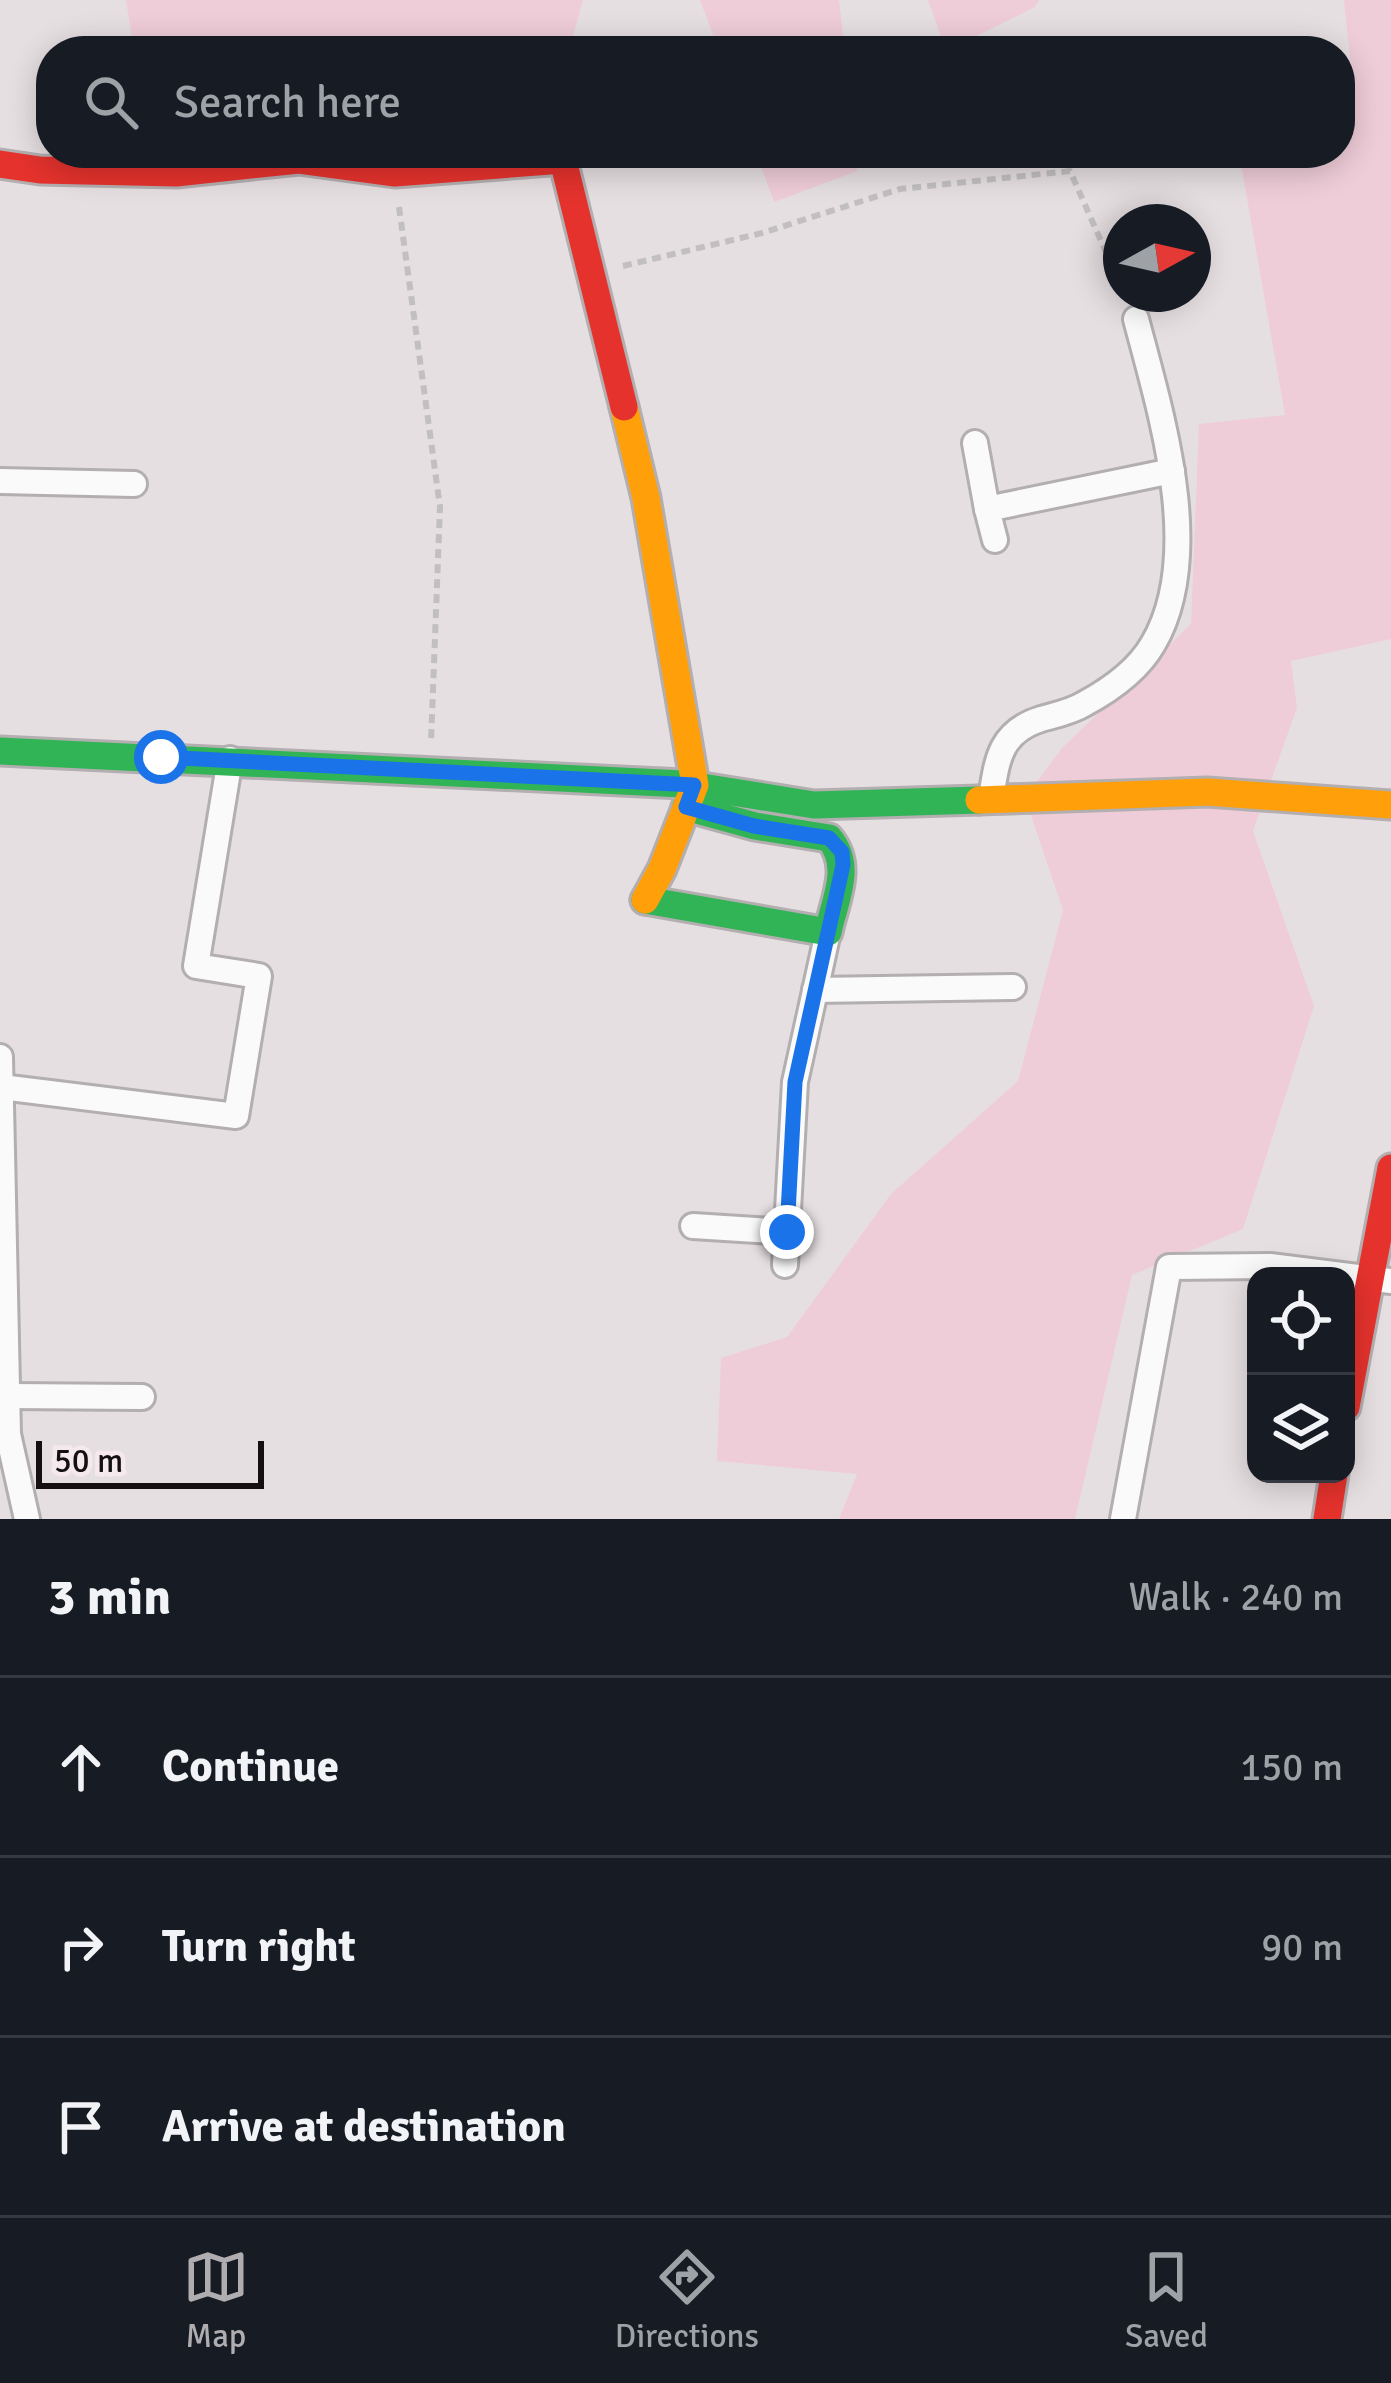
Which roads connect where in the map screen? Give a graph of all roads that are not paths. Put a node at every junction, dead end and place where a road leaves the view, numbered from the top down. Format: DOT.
graph roads {
  1 [pos="0,164"];
  2 [pos="223,168"];
  3 [pos="358,168"];
  4 [pos="445,168"];
  5 [pos="567,168"];
  6 [pos="1136,319"];
  7 [pos="975,443"];
  8 [pos="1172,471"];
  9 [pos="0,481"];
  10 [pos="134,484"];
  11 [pos="987,509"];
  12 [pos="995,540"];
  13 [pos="0,751"];
  14 [pos="230,759"];
  15 [pos="690,796"];
  16 [pos="991,798"];
  17 [pos="1391,805"];
  18 [pos="828,932"];
  19 [pos="1013,987"];
  20 [pos="815,990"];
  21 [pos="0,1057"];
  22 [pos="1,1087"];
  23 [pos="1391,1168"];
  24 [pos="693,1226"];
  25 [pos="787,1232"];
  26 [pos="784,1265"];
  27 [pos="1380,1280"];
  28 [pos="1355,1375"];
  29 [pos="7,1396"];
  30 [pos="142,1397"];
  31 [pos="1333,1483"];
  32 [pos="27,1519"];
  33 [pos="1123,1519"];
  34 [pos="1327,1519"];
  1 -- 2 [label="street"];
  3 -- 4 [label="street"];
  5 -- 15 [label="street"];
  6 -- 8 [label="street"];
  7 -- 11 [label="street"];
  8 -- 11 [label="street"];
  8 -- 16 [label="street"];
  9 -- 10 [label="street"];
  11 -- 12 [label="street"];
  13 -- 14 [label="street"];
  14 -- 15 [label="street"];
  14 -- 22 [label="street"];
  15 -- 16 [label="street"];
  15 -- 18 [label="street"];
  15 -- 18 [label="street"];
  16 -- 17 [label="street"];
  18 -- 20 [label="street"];
  19 -- 20 [label="street"];
  20 -- 25 [label="street"];
  21 -- 22 [label="street"];
  22 -- 29 [label="street"];
  23 -- 27 [label="street"];
  24 -- 25 [label="street"];
  25 -- 26 [label="street"];
  27 -- 28 [label="street"];
  27 -- 33 [label="street"];
  29 -- 30 [label="street"];
  29 -- 32 [label="street"];
  31 -- 34 [label="street"];
}
